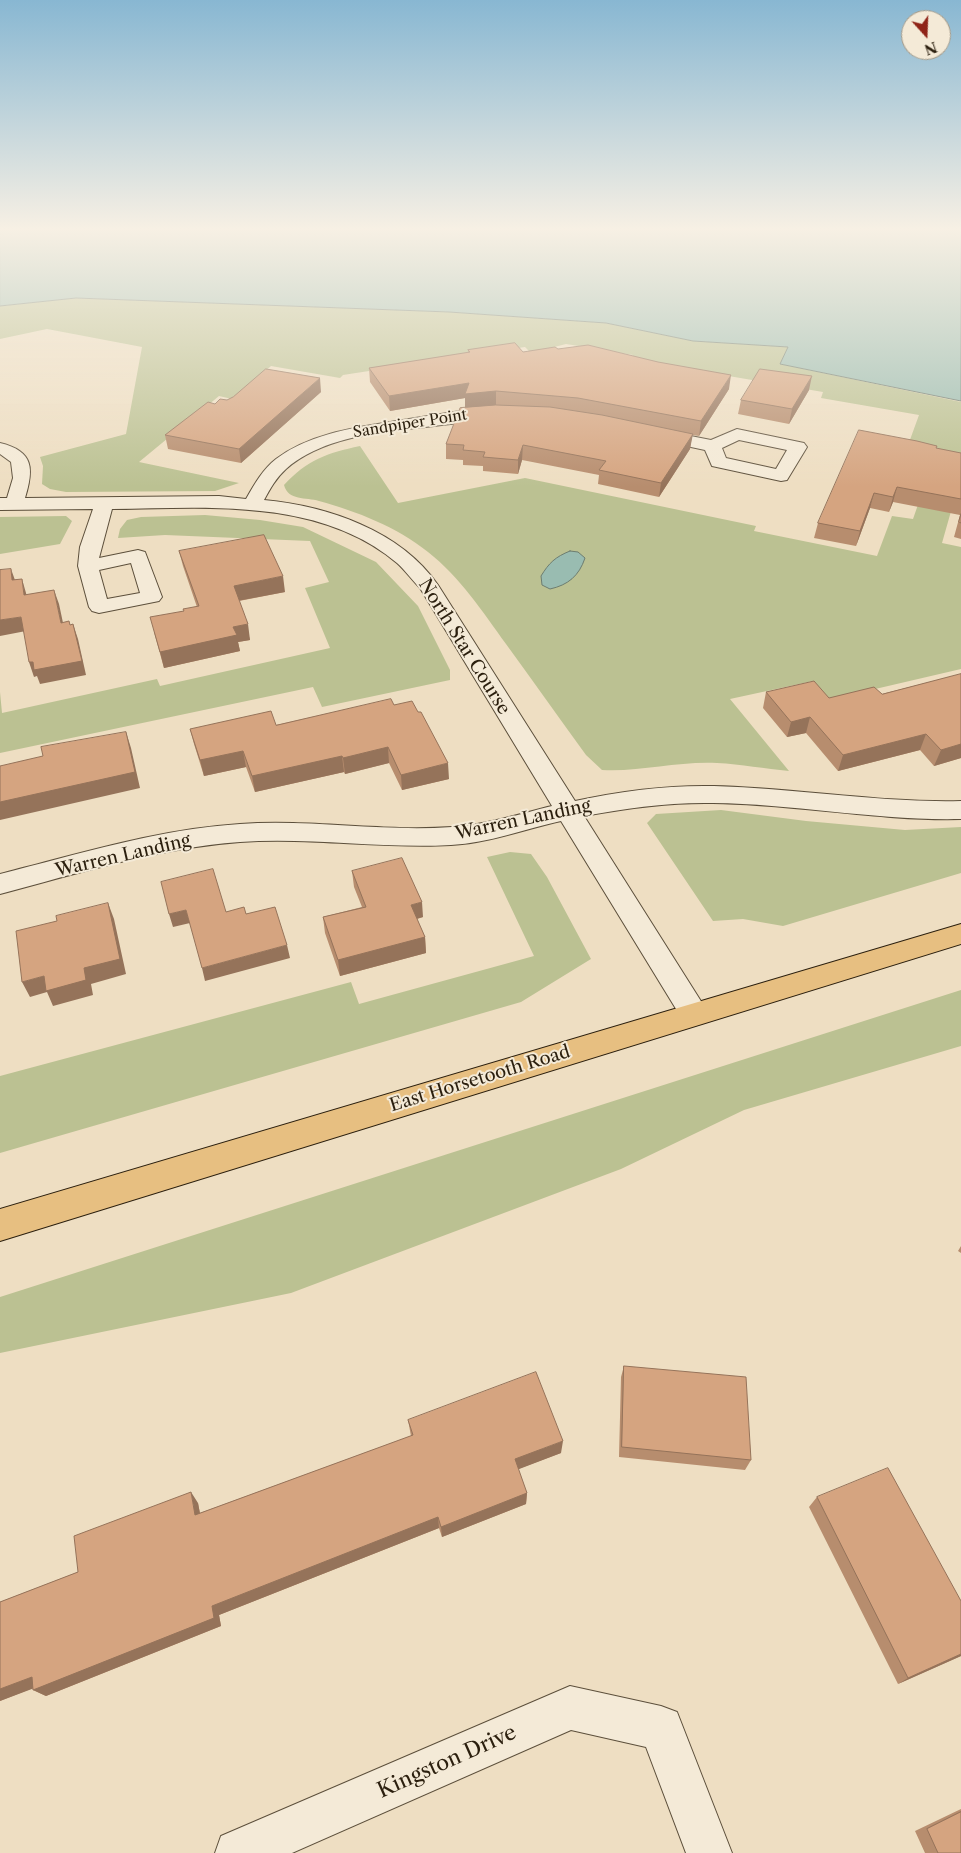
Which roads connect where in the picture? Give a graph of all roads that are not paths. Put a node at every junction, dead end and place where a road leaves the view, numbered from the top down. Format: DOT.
graph roads {
  1 [pos="515,412"];
  2 [pos="635,431"];
  3 [pos="713,446"];
  4 [pos="0,448"];
  5 [pos="104,503"];
  6 [pos="7,504"];
  7 [pos="252,504"];
  8 [pos="88,566"];
  9 [pos="961,810"];
  10 [pos="566,811"];
  11 [pos="0,884"];
  12 [pos="961,934"];
  13 [pos="694,1014"];
  14 [pos="0,1225"];
  15 [pos="238,1853"];
  16 [pos="709,1853"];
  1 -- 7 [label="street, Sandpiper Point"];
  2 -- 3 [label="street"];
  4 -- 6 [label="street"];
  5 -- 6 [label="street, North Star Course"];
  5 -- 7 [label="street, North Star Course"];
  5 -- 8 [label="street"];
  7 -- 10 [label="street, North Star Course"];
  9 -- 10 [label="street, Warren Landing"];
  10 -- 11 [label="street, Warren Landing"];
  10 -- 13 [label="street, North Star Course"];
  12 -- 13 [label="main road, East Horsetooth Road"];
  13 -- 14 [label="main road, East Horsetooth Road"];
  15 -- 16 [label="street, Kingston Drive"];
}
